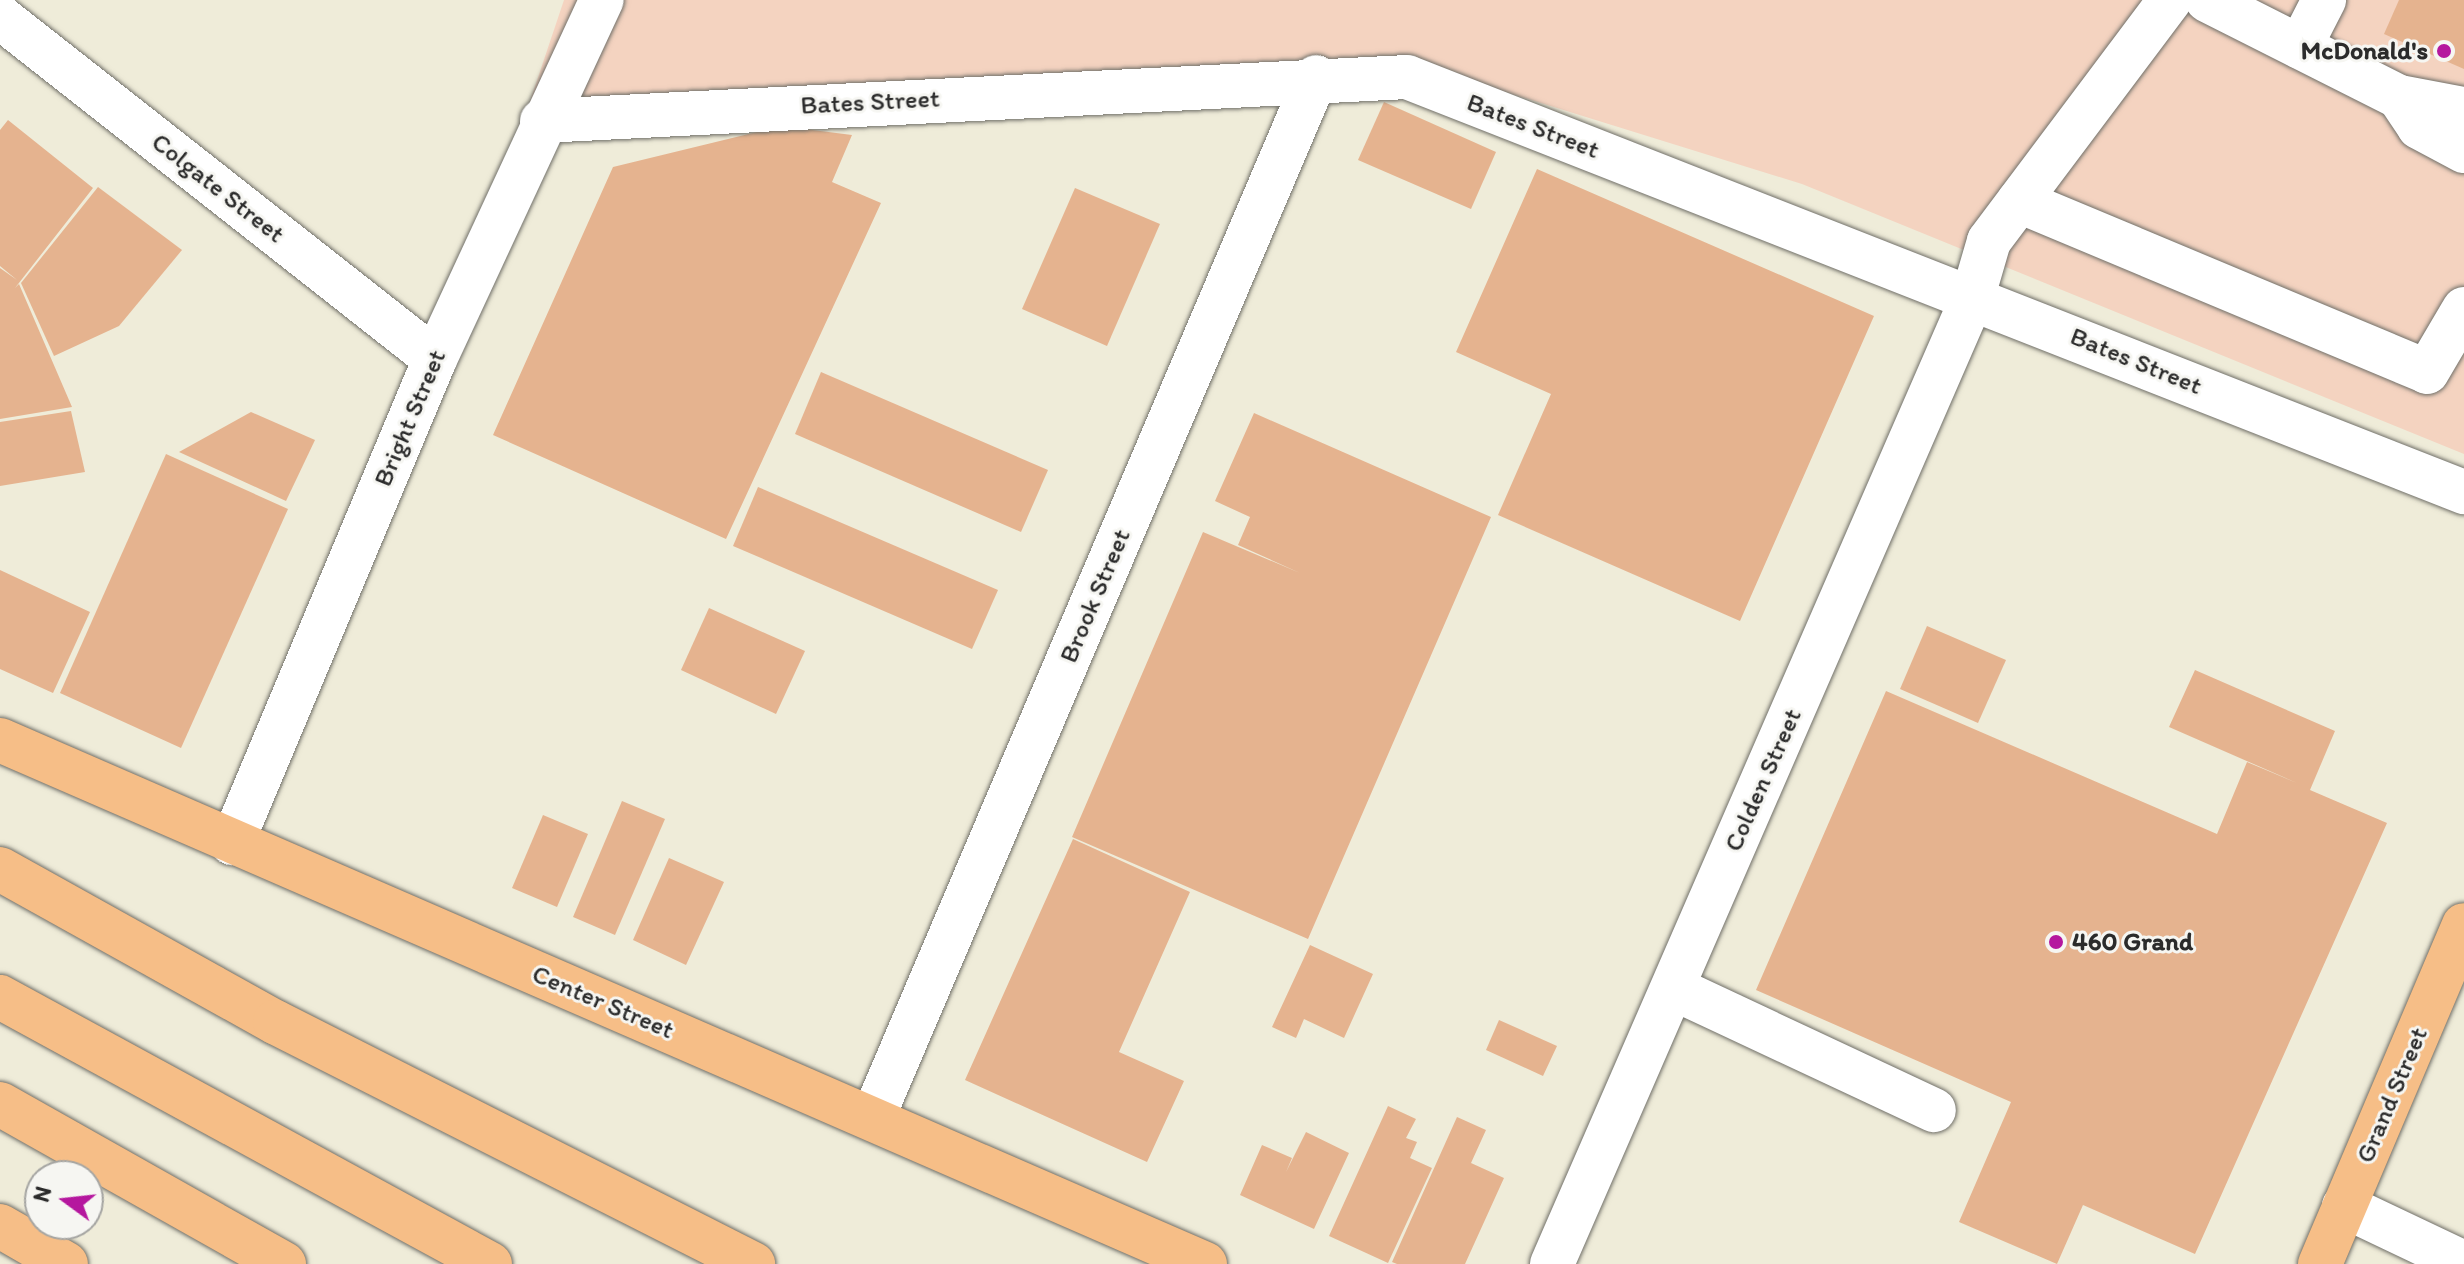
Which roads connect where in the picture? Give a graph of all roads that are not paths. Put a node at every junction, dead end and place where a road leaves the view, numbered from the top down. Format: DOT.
graph roads {
  1 [pos="5,0"];
  2 [pos="602,0"];
  3 [pos="2170,0"];
  4 [pos="2207,0"];
  5 [pos="2324,0"];
  6 [pos="0,7"];
  7 [pos="0,17"];
  8 [pos="2300,47"];
  9 [pos="1316,77"];
  10 [pos="2399,97"];
  11 [pos="2464,109"];
  12 [pos="542,121"];
  13 [pos="2464,151"];
  14 [pos="2019,201"];
  15 [pos="1973,296"];
  16 [pos="2464,309"];
  17 [pos="435,359"];
  18 [pos="2464,492"];
  19 [pos="0,740"];
  20 [pos="232,843"];
  21 [pos="0,869"];
  22 [pos="2464,925"];
  23 [pos="1673,988"];
  24 [pos="0,997"];
  25 [pos="0,1104"];
  26 [pos="1934,1110"];
  27 [pos="874,1115"];
  28 [pos="2344,1206"];
  29 [pos="0,1226"];
  30 [pos="0,1260"];
  31 [pos="2451,1261"];
  32 [pos="54,1264"];
  33 [pos="66,1264"];
  34 [pos="284,1264"];
  35 [pos="490,1264"];
  36 [pos="753,1264"];
  37 [pos="1205,1264"];
  38 [pos="1552,1264"];
  39 [pos="2320,1264"];
  1 -- 6 [label="street"];
  2 -- 12 [label="street, Bright Street"];
  3 -- 14 [label="street, Colden Street"];
  4 -- 8 [label="street"];
  5 -- 8 [label="street"];
  7 -- 17 [label="street, Colgate Street"];
  8 -- 10 [label="street"];
  9 -- 12 [label="street, Bates Street"];
  9 -- 15 [label="street, Bates Street"];
  9 -- 27 [label="street, Brook Street"];
  10 -- 11 [label="street"];
  10 -- 13 [label="street"];
  12 -- 17 [label="street, Bright Street"];
  14 -- 15 [label="street, Colden Street"];
  14 -- 16 [label="street"];
  15 -- 18 [label="street, Bates Street"];
  15 -- 23 [label="street, Colden Street"];
  17 -- 20 [label="street, Bright Street"];
  19 -- 20 [label="main road, Center Street"];
  20 -- 27 [label="main road, Center Street"];
  21 -- 36 [label="main road"];
  22 -- 28 [label="main road, Grand Street"];
  23 -- 26 [label="street"];
  23 -- 38 [label="street, Colden Street"];
  24 -- 35 [label="main road"];
  25 -- 34 [label="main road"];
  27 -- 37 [label="main road, Center Street"];
  28 -- 31 [label="street"];
  28 -- 39 [label="main road, Grand Street"];
  29 -- 33 [label="main road"];
  30 -- 32 [label="main road"];
}
